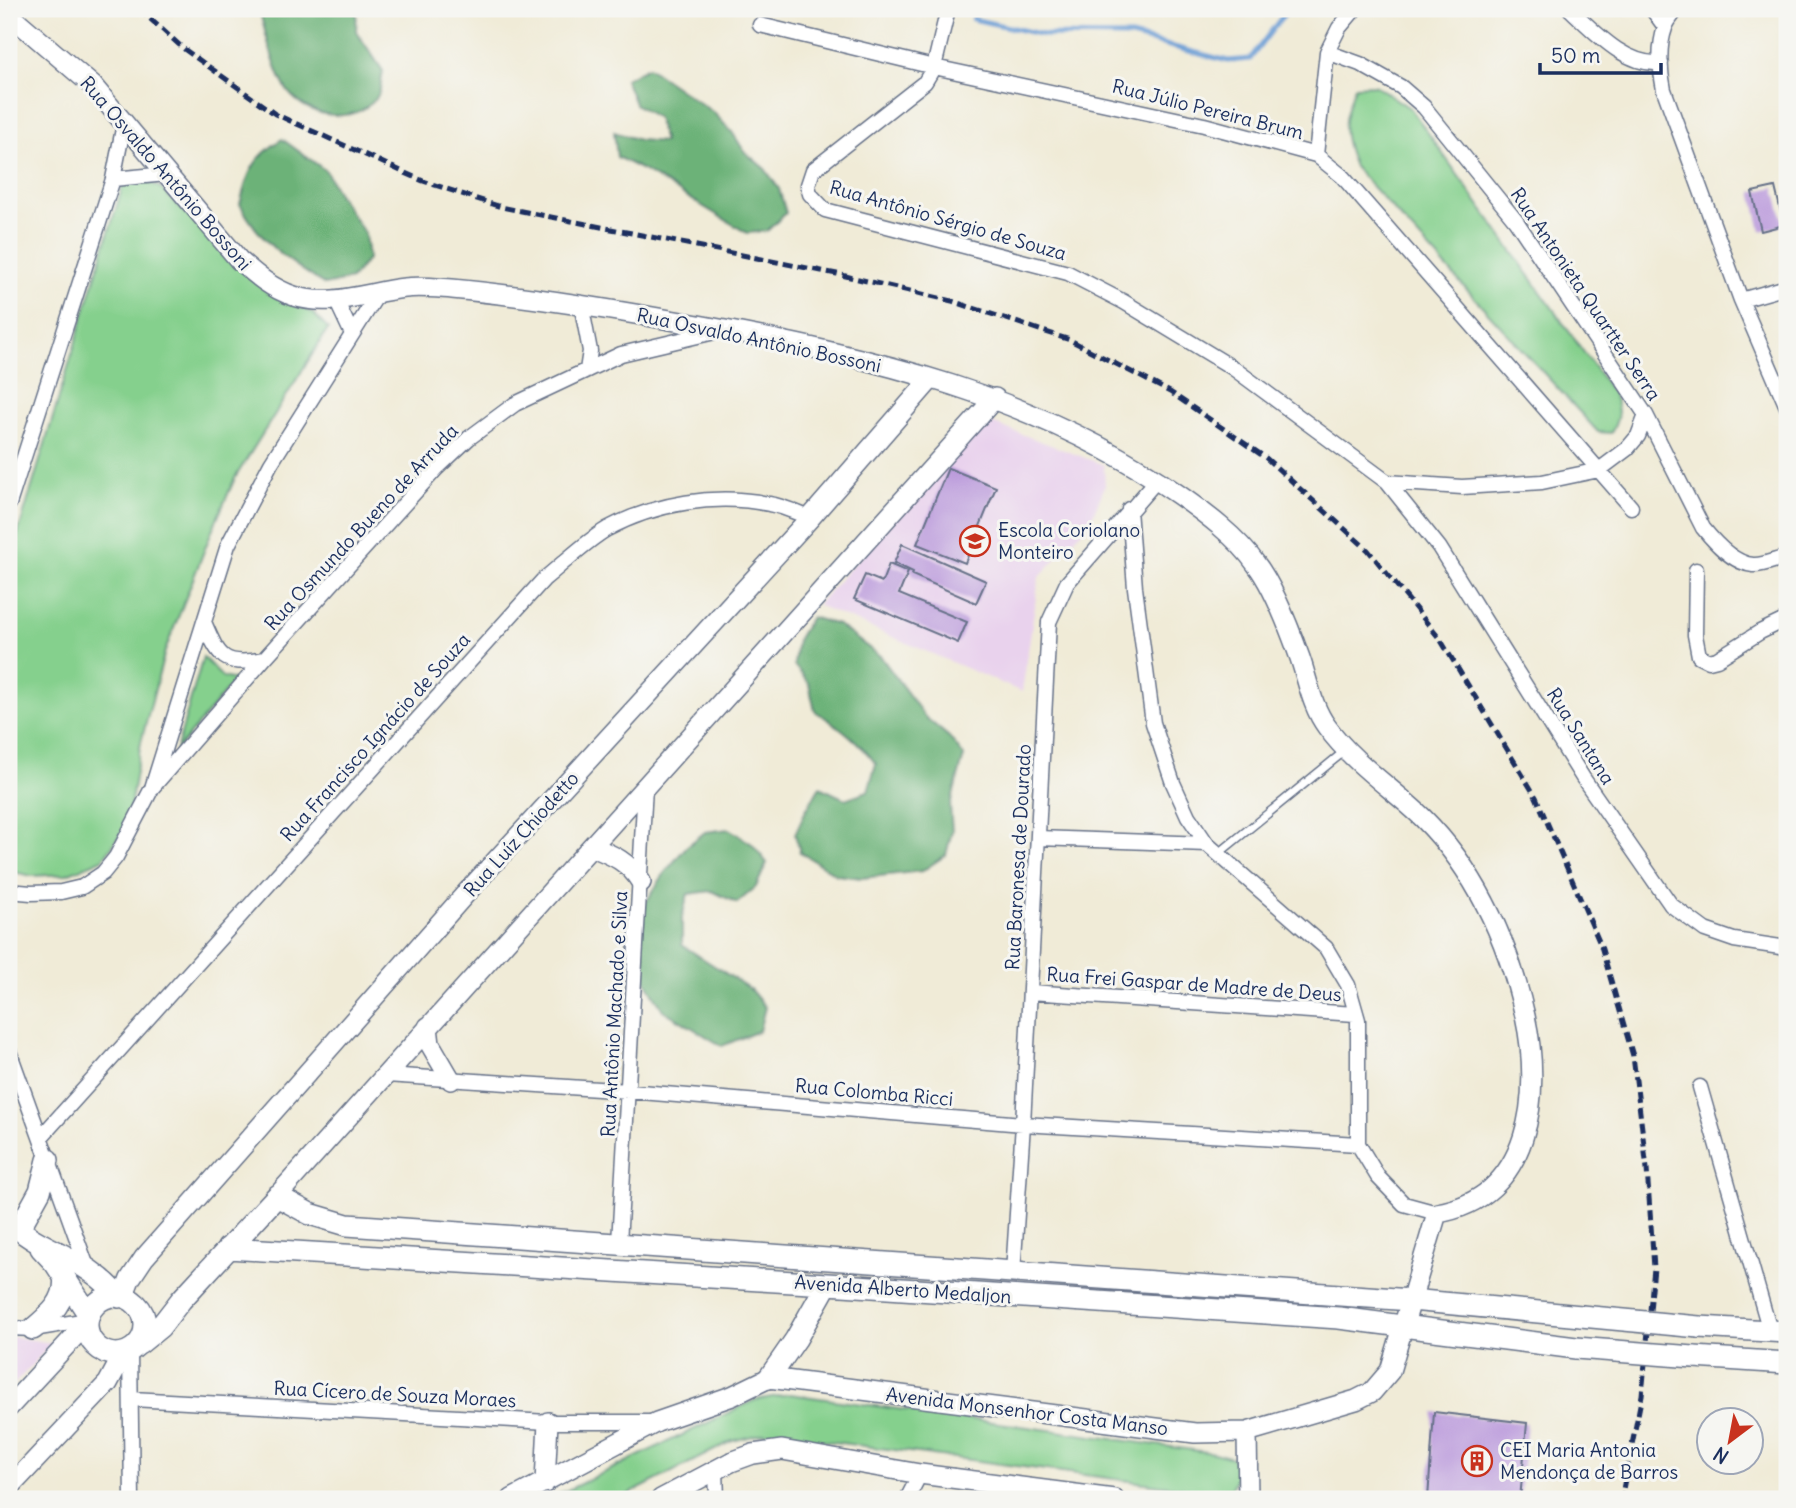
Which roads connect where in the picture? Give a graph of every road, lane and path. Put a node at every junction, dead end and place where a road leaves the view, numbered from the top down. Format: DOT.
graph roads {
  1 [pos="948,9"];
  2 [pos="1355,9"];
  3 [pos="1570,9"];
  4 [pos="1652,9"];
  5 [pos="1677,9"];
  6 [pos="9,14"];
  7 [pos="760,25"];
  8 [pos="1665,27"];
  9 [pos="1327,52"];
  10 [pos="1661,63"];
  11 [pos="934,67"];
  12 [pos="124,124"];
  13 [pos="1316,155"];
  14 [pos="167,174"];
  15 [pos="113,178"];
  16 [pos="1787,286"];
  17 [pos="379,292"];
  18 [pos="336,300"];
  19 [pos="1741,300"];
  20 [pos="581,304"];
  21 [pos="724,330"];
  22 [pos="352,334"];
  23 [pos="587,370"];
  24 [pos="930,380"];
  25 [pos="995,398"];
  26 [pos="1787,407"];
  27 [pos="1646,415"];
  28 [pos="1598,470"];
  29 [pos="1157,480"];
  30 [pos="1387,482"];
  31 [pos="9,504"];
  32 [pos="1631,507"];
  33 [pos="1129,509"];
  34 [pos="810,518"];
  35 [pos="1787,557"];
  36 [pos="1696,570"];
  37 [pos="1787,619"];
  38 [pos="204,622"];
  39 [pos="264,659"];
  40 [pos="1347,749"];
  41 [pos="645,787"];
  42 [pos="152,788"];
  43 [pos="1038,838"];
  44 [pos="592,847"];
  45 [pos="1213,849"];
  46 [pos="641,882"];
  47 [pos="9,891"];
  48 [pos="1787,948"];
  49 [pos="1030,992"];
  50 [pos="1355,1014"];
  51 [pos="428,1027"];
  52 [pos="9,1051"];
  53 [pos="386,1075"];
  54 [pos="451,1080"];
  55 [pos="1700,1087"];
  56 [pos="629,1091"];
  57 [pos="1023,1124"];
  58 [pos="41,1137"];
  59 [pos="1358,1144"];
  60 [pos="48,1160"];
  61 [pos="277,1196"];
  62 [pos="1437,1213"];
  63 [pos="21,1231"];
  64 [pos="619,1243"];
  65 [pos="228,1248"];
  66 [pos="87,1267"];
  67 [pos="1013,1273"];
  68 [pos="64,1276"];
  69 [pos="827,1284"];
  70 [pos="181,1300"];
  71 [pos="1411,1300"];
  72 [pos="127,1301"];
  73 [pos="88,1319"];
  74 [pos="1404,1326"];
  75 [pos="9,1328"];
  76 [pos="33,1329"];
  77 [pos="1779,1331"];
  78 [pos="131,1349"];
  79 [pos="1787,1363"];
  80 [pos="769,1378"];
  81 [pos="132,1399"];
  82 [pos="9,1407"];
  83 [pos="548,1422"];
  84 [pos="657,1422"];
  85 [pos="1247,1432"];
  86 [pos="716,1470"];
  87 [pos="920,1474"];
  88 [pos="545,1483"];
  89 [pos="9,1488"];
  90 [pos="1086,1498"];
  91 [pos="132,1499"];
  92 [pos="512,1499"];
  93 [pos="661,1499"];
  94 [pos="717,1499"];
  95 [pos="907,1499"];
  96 [pos="1114,1499"];
  97 [pos="1248,1499"];
  1 -- 11 [label="street, Rua Antônio Sérgio de Souza"];
  2 -- 9 [label="street"];
  3 -- 10 [label="street"];
  4 -- 8 [label="street"];
  5 -- 8 [label="street"];
  6 -- 12 [label="street, Rua Osvaldo Antônio Bossoni"];
  7 -- 11 [label="street, Rua Júlio Pereira Brum"];
  8 -- 10 [label="street"];
  9 -- 13 [label="street"];
  9 -- 27 [label="street, Rua Antonieta Quartter Serra"];
  10 -- 19 [label="street"];
  11 -- 13 [label="street, Rua Júlio Pereira Brum"];
  11 -- 30 [label="street, Rua Antônio Sérgio de Souza"];
  12 -- 14 [label="street, Rua Osvaldo Antônio Bossoni"];
  12 -- 15 [label="street"];
  13 -- 28 [label="street, Rua Júlio Pereira Brum"];
  14 -- 15 [label="street"];
  14 -- 18 [label="street, Rua Osvaldo Antônio Bossoni"];
  15 -- 31 [label="street"];
  16 -- 19 [label="street"];
  17 -- 18 [label="street, Rua Osvaldo Antônio Bossoni"];
  17 -- 20 [label="street, Rua Osvaldo Antônio Bossoni"];
  17 -- 22 [label="street"];
  18 -- 22 [label="street"];
  19 -- 26 [label="street"];
  20 -- 21 [label="street, Rua Osvaldo Antônio Bossoni"];
  20 -- 23 [label="street"];
  21 -- 23 [label="street, Rua Osmundo Bueno de Arruda"];
  21 -- 24 [label="street, Rua Osvaldo Antônio Bossoni"];
  22 -- 38 [label="street"];
  23 -- 39 [label="street, Rua Osmundo Bueno de Arruda"];
  24 -- 25 [label="street, Rua Osvaldo Antônio Bossoni"];
  24 -- 34 [label="street, Rua Luíz Chiodetto"];
  25 -- 29 [label="street, Rua Osvaldo Antônio Bossoni"];
  25 -- 41 [label="street"];
  27 -- 28 [label="street"];
  27 -- 35 [label="street, Rua Antonieta Quartter Serra"];
  28 -- 30 [label="street"];
  28 -- 32 [label="street, Rua Júlio Pereira Brum"];
  29 -- 33 [label="street, Rua Baronesa de Dourado"];
  29 -- 40 [label="street, Rua Osvaldo Antônio Bossoni"];
  30 -- 48 [label="street, Rua Santana"];
  33 -- 43 [label="street, Rua Baronesa de Dourado"];
  33 -- 45 [label="street"];
  34 -- 58 [label="street, Rua Francisco Ignácio de Souza"];
  34 -- 72 [label="street, Rua Luíz Chiodetto"];
  36 -- 37 [label="street"];
  38 -- 39 [label="street"];
  38 -- 42 [label="street"];
  39 -- 42 [label="street, Rua Osmundo Bueno de Arruda"];
  40 -- 45 [label="lane"];
  40 -- 62 [label="street, Rua Osvaldo Antônio Bossoni"];
  41 -- 44 [label="street"];
  41 -- 46 [label="street, Rua Antônio Machado e Silva"];
  42 -- 47 [label="street"];
  43 -- 45 [label="street"];
  43 -- 49 [label="street, Rua Baronesa de Dourado"];
  44 -- 46 [label="street"];
  44 -- 51 [label="street"];
  45 -- 50 [label="street"];
  46 -- 56 [label="street, Rua Antônio Machado e Silva"];
  49 -- 50 [label="street, Rua Frei Gaspar de Madre de Deus"];
  49 -- 57 [label="street, Rua Baronesa de Dourado"];
  50 -- 59 [label="street"];
  51 -- 53 [label="street"];
  51 -- 54 [label="street"];
  52 -- 58 [label="street"];
  53 -- 54 [label="street, Rua Colomba Ricci"];
  53 -- 61 [label="street"];
  54 -- 56 [label="street, Rua Colomba Ricci"];
  55 -- 77 [label="street"];
  56 -- 57 [label="street, Rua Colomba Ricci"];
  56 -- 64 [label="street, Rua Antônio Machado e Silva"];
  57 -- 59 [label="street, Rua Colomba Ricci"];
  57 -- 67 [label="street, Rua Baronesa de Dourado"];
  58 -- 60 [label="street"];
  59 -- 62 [label="street"];
  60 -- 63 [label="main road"];
  60 -- 66 [label="street"];
  61 -- 64 [label="main road, Avenida Alberto Medaljon"];
  61 -- 65 [label="main road"];
  62 -- 71 [label="street, Avenida Monsenhor Costa Manso"];
  63 -- 66 [label="main road"];
  63 -- 68 [label="main road"];
  64 -- 67 [label="main road, Avenida Alberto Medaljon"];
  65 -- 69 [label="main road, Avenida Alberto Medaljon"];
  65 -- 70 [label="main road"];
  66 -- 72 [label="main road"];
  67 -- 71 [label="main road, Avenida Alberto Medaljon"];
  68 -- 73 [label="main road"];
  68 -- 76 [label="main road"];
  69 -- 74 [label="main road, Avenida Alberto Medaljon"];
  69 -- 80 [label="main road"];
  70 -- 72 [label="main road"];
  70 -- 78 [label="main road"];
  71 -- 74 [label="street, Avenida Monsenhor Costa Manso"];
  71 -- 77 [label="main road, Avenida Alberto Medaljon, bridge"];
  72 -- 73 [label="main road"];
  72 -- 78 [label="main road"];
  73 -- 76 [label="street"];
  73 -- 78 [label="main road"];
  73 -- 82 [label="street"];
  74 -- 79 [label="main road, Avenida Alberto Medaljon, bridge"];
  74 -- 85 [label="street, Avenida Monsenhor Costa Manso"];
  75 -- 76 [label="street"];
  78 -- 81 [label="street"];
  78 -- 89 [label="street"];
  80 -- 84 [label="street"];
  80 -- 85 [label="street, Avenida Monsenhor Costa Manso"];
  81 -- 83 [label="street, Rua Cícero de Souza Moraes"];
  81 -- 91 [label="street"];
  83 -- 84 [label="street, Rua Cícero de Souza Moraes"];
  83 -- 88 [label="street"];
  84 -- 88 [label="street"];
  85 -- 97 [label="street"];
  86 -- 87 [label="street"];
  86 -- 93 [label="street"];
  86 -- 94 [label="street"];
  87 -- 90 [label="street"];
  87 -- 95 [label="street"];
  88 -- 92 [label="street"];
  90 -- 96 [label="street"];
}
